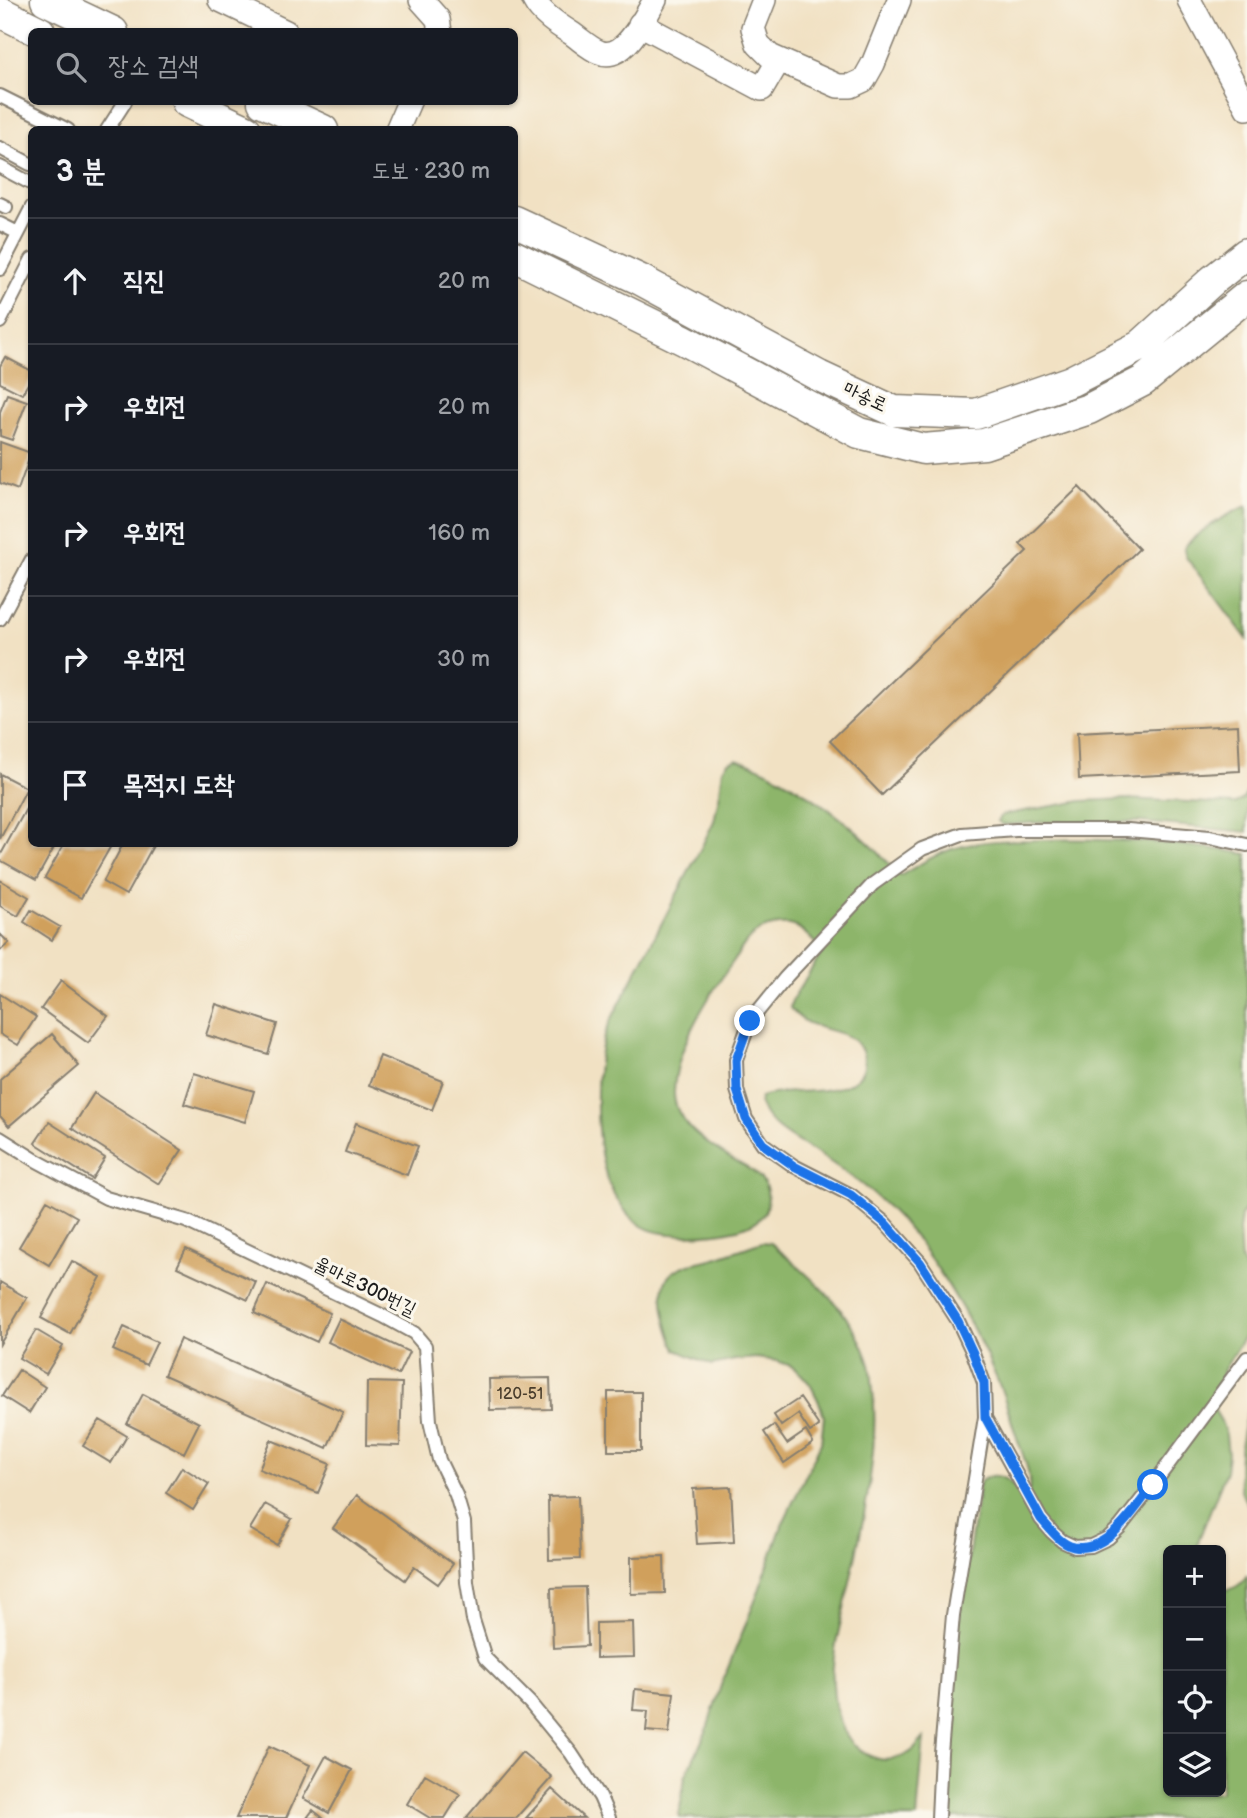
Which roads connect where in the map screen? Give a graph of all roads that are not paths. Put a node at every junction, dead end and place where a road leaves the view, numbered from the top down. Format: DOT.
graph roads {
  1 [pos="7,0"];
  2 [pos="46,0"];
  3 [pos="220,0"];
  4 [pos="421,0"];
  5 [pos="534,0"];
  6 [pos="655,0"];
  7 [pos="764,0"];
  8 [pos="899,0"];
  9 [pos="1189,0"];
  10 [pos="0,12"];
  11 [pos="640,24"];
  12 [pos="32,28"];
  13 [pos="105,28"];
  14 [pos="278,28"];
  15 [pos="439,28"];
  16 [pos="779,60"];
  17 [pos="1239,76"];
  18 [pos="0,96"];
  19 [pos="123,105"];
  20 [pos="193,105"];
  21 [pos="269,105"];
  22 [pos="408,105"];
  23 [pos="1247,108"];
  24 [pos="63,126"];
  25 [pos="110,126"];
  26 [pos="238,126"];
  27 [pos="314,126"];
  28 [pos="399,126"];
  29 [pos="0,148"];
  30 [pos="28,163"];
  31 [pos="0,167"];
  32 [pos="28,182"];
  33 [pos="28,214"];
  34 [pos="518,223"];
  35 [pos="0,224"];
  36 [pos="18,233"];
  37 [pos="1247,253"];
  38 [pos="518,258"];
  39 [pos="28,267"];
  40 [pos="0,269"];
  41 [pos="1247,296"];
  42 [pos="0,322"];
  43 [pos="28,566"];
  44 [pos="0,619"];
  45 [pos="1247,845"];
  46 [pos="0,1138"];
  47 [pos="1247,1359"];
  48 [pos="985,1417"];
  49 [pos="609,1818"];
  50 [pos="938,1818"];
  1 -- 10 [label="street"];
  2 -- 13 [label="street"];
  3 -- 14 [label="street"];
  4 -- 15 [label="street"];
  5 -- 11 [label="street"];
  6 -- 11 [label="street"];
  7 -- 16 [label="street"];
  8 -- 16 [label="street"];
  9 -- 17 [label="street"];
  10 -- 12 [label="street"];
  11 -- 16 [label="street"];
  17 -- 23 [label="street"];
  18 -- 24 [label="lane"];
  19 -- 25 [label="lane"];
  20 -- 26 [label="street"];
  21 -- 27 [label="street"];
  22 -- 28 [label="street"];
  29 -- 30 [label="lane"];
  31 -- 32 [label="lane"];
  33 -- 36 [label="lane"];
  34 -- 37 [label="street, 마송로"];
  35 -- 36 [label="lane"];
  36 -- 40 [label="lane"];
  38 -- 41 [label="street, 마송로"];
  39 -- 42 [label="lane"];
  43 -- 44 [label="lane"];
  45 -- 48 [label="lane"];
  46 -- 49 [label="lane, 율마로300번길"];
  47 -- 48 [label="lane"];
  48 -- 50 [label="lane"];
}
